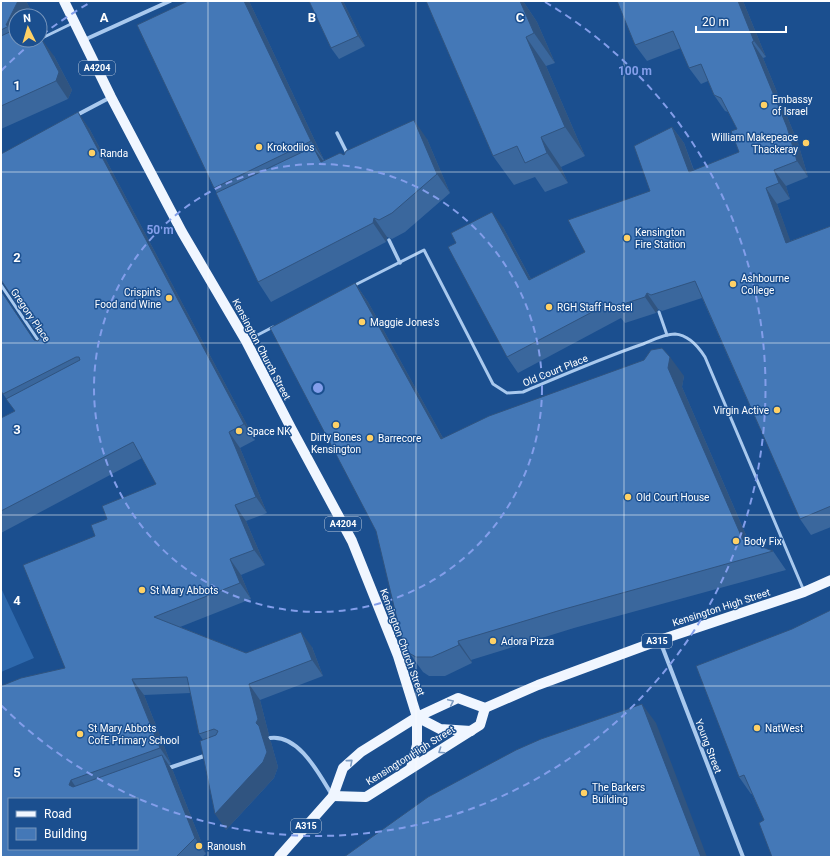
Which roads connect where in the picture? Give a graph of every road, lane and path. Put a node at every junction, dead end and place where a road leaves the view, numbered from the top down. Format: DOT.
graph roads {
  1 [pos="64,1"];
  2 [pos="170,1"];
  3 [pos="75,22"];
  4 [pos="48,35"];
  5 [pos="84,40"];
  6 [pos="111,97"];
  7 [pos="68,121"];
  8 [pos="337,133"];
  9 [pos="347,153"];
  10 [pos="340,157"];
  11 [pos="350,159"];
  12 [pos="389,240"];
  13 [pos="400,263"];
  14 [pos="1,285"];
  15 [pos="352,287"];
  16 [pos="659,312"];
  17 [pos="277,325"];
  18 [pos="667,335"];
  19 [pos="246,341"];
  20 [pos="43,348"];
  21 [pos="831,580"];
  22 [pos="804,592"];
  23 [pos="660,640"];
  24 [pos="485,708"];
  25 [pos="417,717"];
  26 [pos="471,731"];
  27 [pos="270,738"];
  28 [pos="211,753"];
  29 [pos="410,768"];
  30 [pos="158,771"];
  31 [pos="333,796"];
  32 [pos="279,857"];
  33 [pos="743,857"];
  1 -- 3 [label="main road, Kensington Church Street / A4204"];
  2 -- 5 [label="street"];
  3 -- 4 [label="lane"];
  3 -- 5 [label="main road, Kensington Church Street / A4204"];
  5 -- 6 [label="main road, Kensington Church Street / A4204"];
  6 -- 7 [label="street"];
  6 -- 19 [label="main road, Kensington Church Street / A4204"];
  8 -- 9 [label="street"];
  9 -- 10 [label="street"];
  9 -- 11 [label="street"];
  12 -- 13 [label="street"];
  13 -- 15 [label="lane, Old Court Place"];
  13 -- 18 [label="lane, Old Court Place"];
  14 -- 20 [label="lane, Gregory Place"];
  16 -- 18 [label="lane"];
  17 -- 19 [label="lane"];
  18 -- 22 [label="lane, Old Court Place"];
  19 -- 25 [label="main road, Kensington Church Street / A4204"];
  21 -- 22 [label="main road, Kensington High Street / A315"];
  22 -- 23 [label="main road, Kensington High Street / A315"];
  23 -- 24 [label="main road, Kensington High Street / A315"];
  23 -- 33 [label="street, Young Street"];
  25 -- 24 [label="main road, A315, one-way"];
  24 -- 26 [label="main road, Kensington High Street"];
  25 -- 26 [label="main road"];
  25 -- 29 [label="main road, A4204"];
  31 -- 25 [label="main road, A315, one-way"];
  26 -- 29 [label="main road, Kensington High Street, one-way"];
  27 -- 31 [label="street"];
  28 -- 30 [label="street"];
  29 -- 31 [label="main road, Kensington High Street"];
  31 -- 32 [label="main road, A315"];
}
